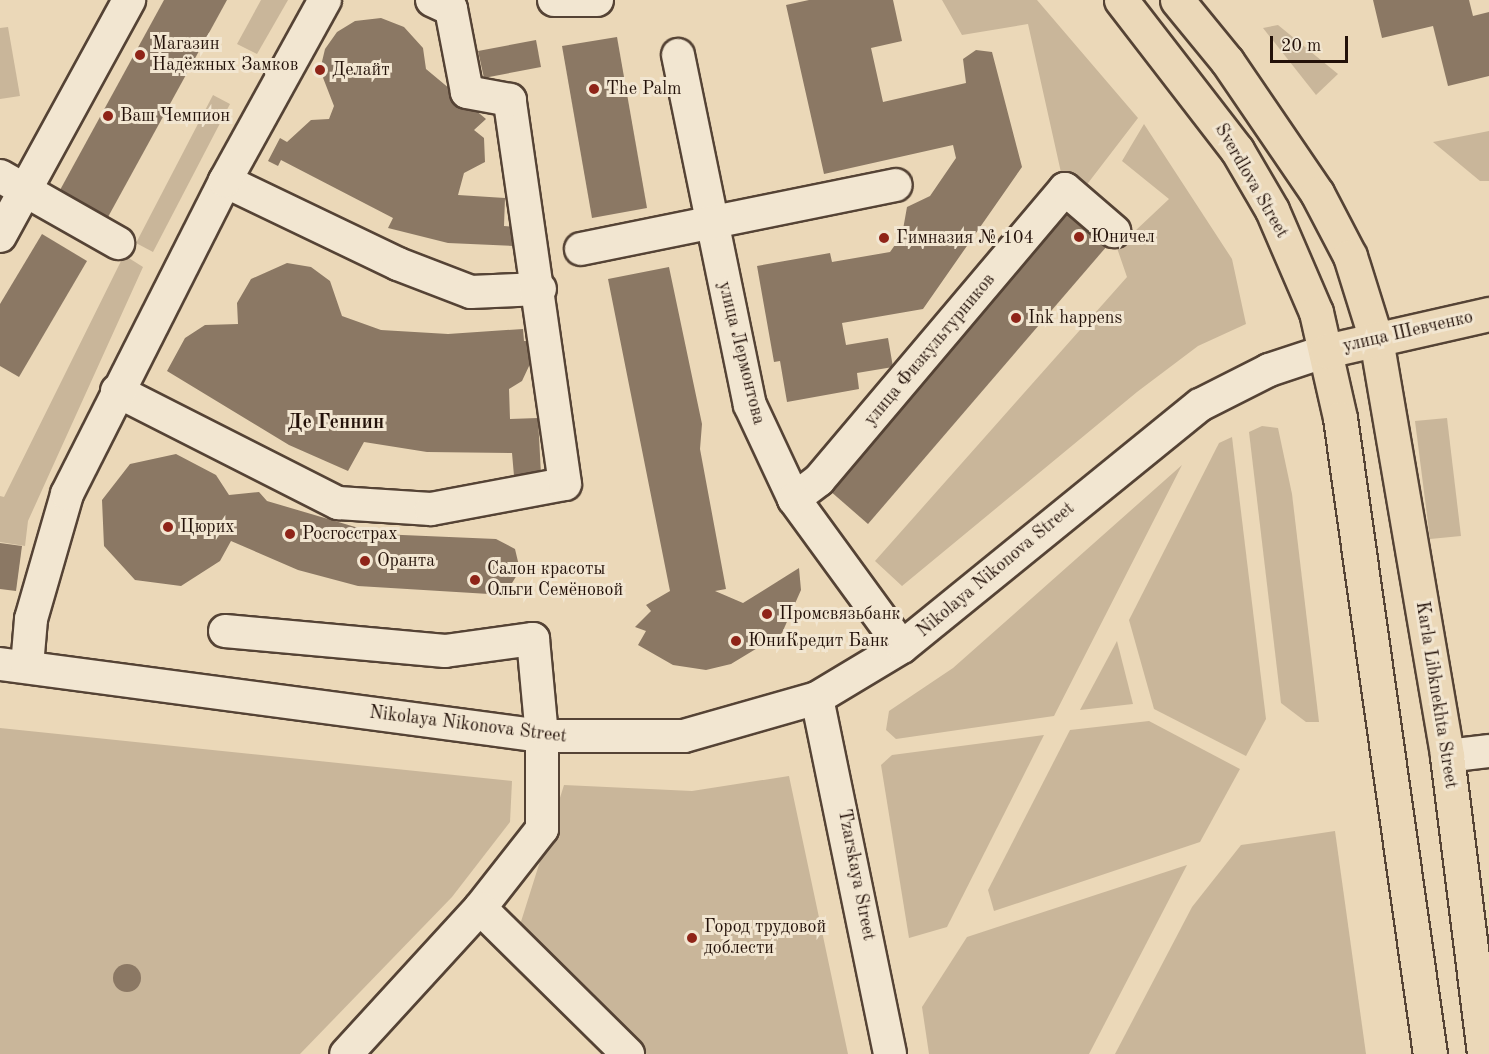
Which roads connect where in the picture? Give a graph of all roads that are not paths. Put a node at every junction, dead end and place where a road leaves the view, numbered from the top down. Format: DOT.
graph roads {
  1 [pos="129,0"];
  2 [pos="325,0"];
  3 [pos="432,0"];
  4 [pos="555,0"];
  5 [pos="597,0"];
  6 [pos="1121,0"];
  7 [pos="1177,0"];
  8 [pos="678,55"];
  9 [pos="225,181"];
  10 [pos="12,184"];
  11 [pos="896,185"];
  12 [pos="710,225"];
  13 [pos="1114,231"];
  14 [pos="0,236"];
  15 [pos="118,243"];
  16 [pos="581,249"];
  17 [pos="540,289"];
  18 [pos="1489,314"];
  19 [pos="1376,339"];
  20 [pos="1326,351"];
  21 [pos="117,391"];
  22 [pos="794,499"];
  23 [pos="225,631"];
  24 [pos="902,647"];
  25 [pos="13,665"];
  26 [pos="817,698"];
  27 [pos="542,736"];
  28 [pos="1489,751"];
  29 [pos="1447,756"];
  30 [pos="480,908"];
  31 [pos="346,1054"];
  32 [pos="628,1054"];
  33 [pos="890,1054"];
  34 [pos="1430,1054"];
  35 [pos="1484,1054"];
  1 -- 10 [label="street"];
  2 -- 9 [label="street"];
  3 -- 17 [label="street"];
  4 -- 5 [label="street"];
  6 -- 20 [label="main road, Sverdlova Street"];
  7 -- 19 [label="main road"];
  8 -- 12 [label="street, улица Лермонтова"];
  9 -- 17 [label="street"];
  9 -- 21 [label="street"];
  10 -- 14 [label="street"];
  10 -- 15 [label="street"];
  11 -- 12 [label="street"];
  12 -- 16 [label="street"];
  12 -- 22 [label="street, улица Лермонтова"];
  13 -- 22 [label="street, улица Физкультурников"];
  17 -- 21 [label="street"];
  18 -- 19 [label="main road, улица Шевченко"];
  19 -- 20 [label="main road, улица Шевченко"];
  19 -- 29 [label="main road, Karla Libknekhta Street"];
  20 -- 24 [label="street, Nikolaya Nikonova Street"];
  20 -- 34 [label="main road"];
  21 -- 25 [label="street"];
  22 -- 24 [label="street, улица Лермонтова"];
  23 -- 27 [label="street"];
  24 -- 26 [label="street, Nikolaya Nikonova Street"];
  25 -- 27 [label="street, Nikolaya Nikonova Street"];
  26 -- 27 [label="street, Nikolaya Nikonova Street"];
  26 -- 33 [label="street, Tzarskaya Street"];
  27 -- 30 [label="street"];
  28 -- 29 [label="street"];
  29 -- 35 [label="main road, Karla Libknekhta Street"];
  30 -- 31 [label="street"];
  30 -- 32 [label="street"];
}
